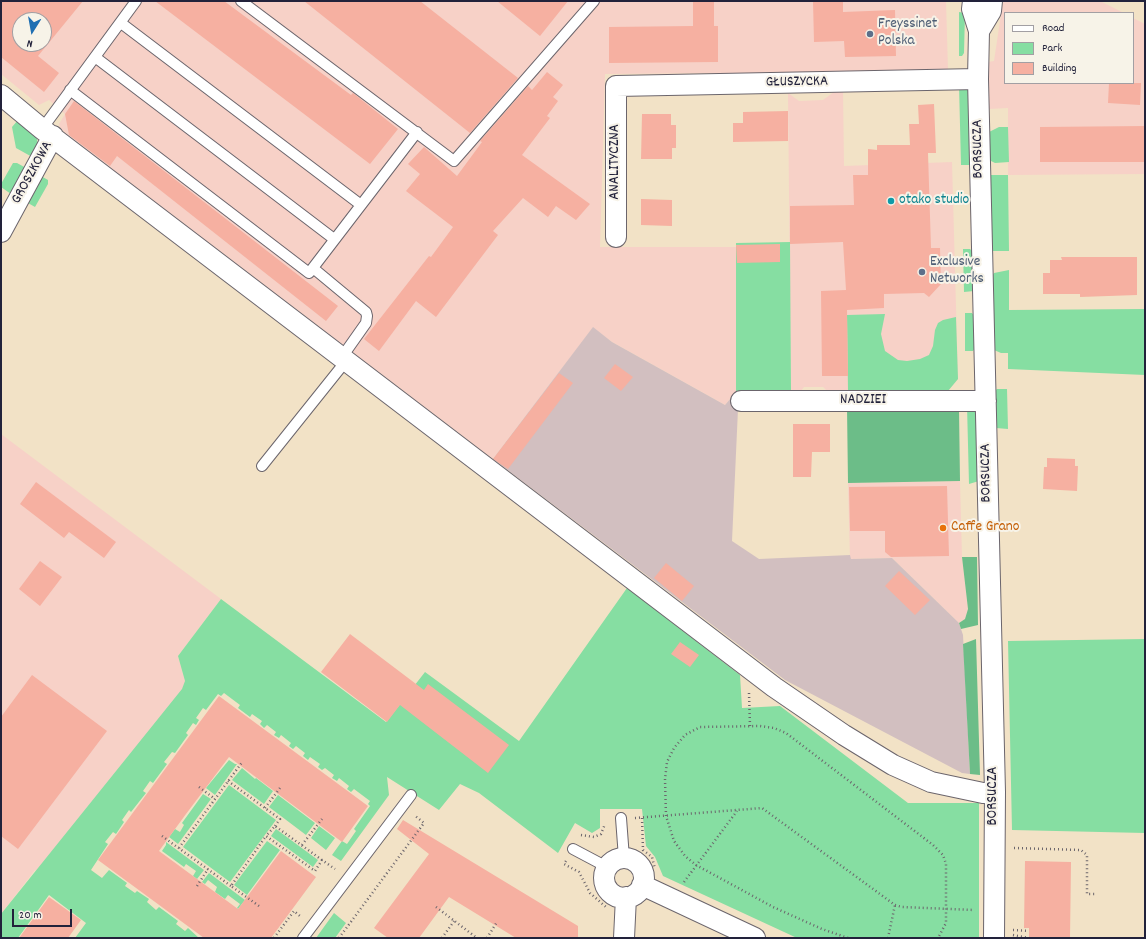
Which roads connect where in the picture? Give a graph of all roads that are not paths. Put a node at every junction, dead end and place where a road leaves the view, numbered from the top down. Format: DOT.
graph roads {
  1 [pos="136,1"];
  2 [pos="241,1"];
  3 [pos="594,1"];
  4 [pos="973,1"];
  5 [pos="992,1"];
  6 [pos="121,23"];
  7 [pos="979,31"];
  8 [pos="95,57"];
  9 [pos="978,79"];
  10 [pos="616,86"];
  11 [pos="70,90"];
  12 [pos="1,95"];
  13 [pos="47,132"];
  14 [pos="416,132"];
  15 [pos="361,205"];
  16 [pos="1,232"];
  17 [pos="616,237"];
  18 [pos="334,239"];
  19 [pos="311,271"];
  20 [pos="344,359"];
  21 [pos="986,400"];
  22 [pos="741,401"];
  23 [pos="262,466"];
  24 [pos="995,792"];
  25 [pos="411,795"];
  26 [pos="621,818"];
  27 [pos="573,849"];
  28 [pos="624,858"];
  29 [pos="606,868"];
  30 [pos="649,879"];
  31 [pos="626,898"];
  32 [pos="1005,937"];
  33 [pos="303,938"];
  34 [pos="624,938"];
  35 [pos="755,938"];
  1 -- 6 [label="lane"];
  2 -- 14 [label="lane"];
  3 -- 14 [label="lane"];
  4 -- 7 [label="street, BORSUCZA"];
  5 -- 7 [label="street, BORSUCZA"];
  6 -- 8 [label="lane"];
  6 -- 15 [label="lane"];
  7 -- 9 [label="street, BORSUCZA"];
  8 -- 11 [label="lane"];
  8 -- 18 [label="lane"];
  9 -- 10 [label="street, GŁUSZYCKA"];
  9 -- 21 [label="street, BORSUCZA"];
  10 -- 17 [label="street, ANALITYCZNA"];
  11 -- 13 [label="lane"];
  11 -- 19 [label="lane"];
  12 -- 13 [label="street"];
  13 -- 16 [label="street, GROSZKOWA"];
  13 -- 20 [label="street"];
  14 -- 15 [label="lane"];
  15 -- 18 [label="lane"];
  18 -- 19 [label="lane"];
  19 -- 20 [label="lane"];
  20 -- 23 [label="lane"];
  20 -- 24 [label="street"];
  21 -- 22 [label="street, NADZIEI"];
  21 -- 24 [label="street, BORSUCZA"];
  24 -- 32 [label="street, BORSUCZA"];
  25 -- 33 [label="lane"];
  26 -- 28 [label="lane"];
  27 -- 29 [label="lane"];
  28 -- 29 [label="street"];
  28 -- 30 [label="street"];
  29 -- 31 [label="street"];
  30 -- 31 [label="street"];
  30 -- 35 [label="street"];
  31 -- 34 [label="street"];
}
